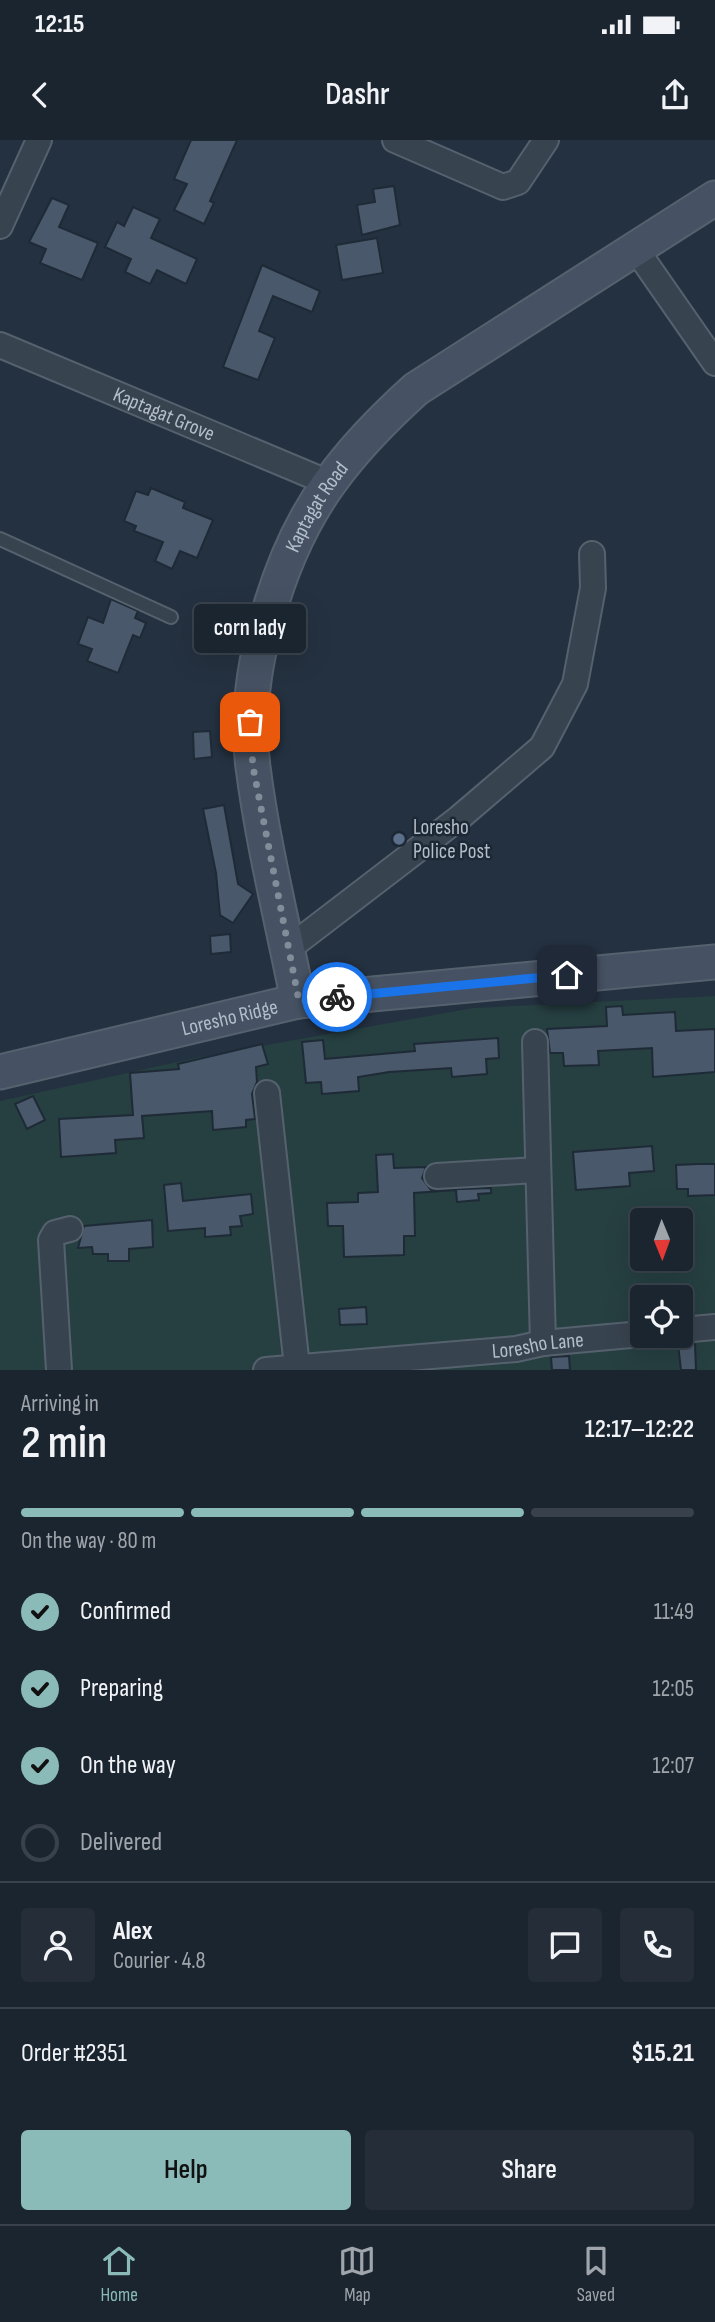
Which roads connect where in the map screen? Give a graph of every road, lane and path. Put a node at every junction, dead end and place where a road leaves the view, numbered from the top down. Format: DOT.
graph roads {
  1 [pos="39,140"];
  2 [pos="395,140"];
  3 [pos="547,140"];
  4 [pos="715,198"];
  5 [pos="0,226"];
  6 [pos="635,248"];
  7 [pos="0,345"];
  8 [pos="715,363"];
  9 [pos="329,483"];
  10 [pos="0,539"];
  11 [pos="592,554"];
  12 [pos="171,617"];
  13 [pos="288,949"];
  14 [pos="715,962"];
  15 [pos="299,1001"];
  16 [pos="535,1042"];
  17 [pos="0,1072"];
  18 [pos="267,1093"];
  19 [pos="537,1170"];
  20 [pos="437,1176"];
  21 [pos="70,1229"];
  22 [pos="715,1327"];
  23 [pos="693,1329"];
  24 [pos="630,1335"];
  25 [pos="543,1343"];
  26 [pos="517,1359"];
  27 [pos="297,1367"];
  28 [pos="59,1370"];
  29 [pos="266,1370"];
  1 -- 5 [label="street"];
  2 -- 3 [label="street"];
  4 -- 6 [label="main road, Kaptagat Road"];
  6 -- 8 [label="street"];
  6 -- 9 [label="main road, Kaptagat Road"];
  7 -- 9 [label="street, Kaptagat Grove"];
  9 -- 13 [label="main road, Kaptagat Road"];
  10 -- 12 [label="lane"];
  11 -- 13 [label="street"];
  13 -- 15 [label="main road, Kaptagat Road"];
  14 -- 15 [label="main road, Loresho Ridge"];
  15 -- 17 [label="main road, Loresho Ridge"];
  16 -- 19 [label="street"];
  18 -- 27 [label="street"];
  19 -- 20 [label="street"];
  19 -- 25 [label="street"];
  21 -- 28 [label="street"];
  22 -- 23 [label="street"];
  24 -- 25 [label="street, Loresho Lane"];
  25 -- 26 [label="street, Loresho Lane"];
  26 -- 27 [label="street, Loresho Lane"];
  27 -- 29 [label="street, Loresho Lane"];
}
